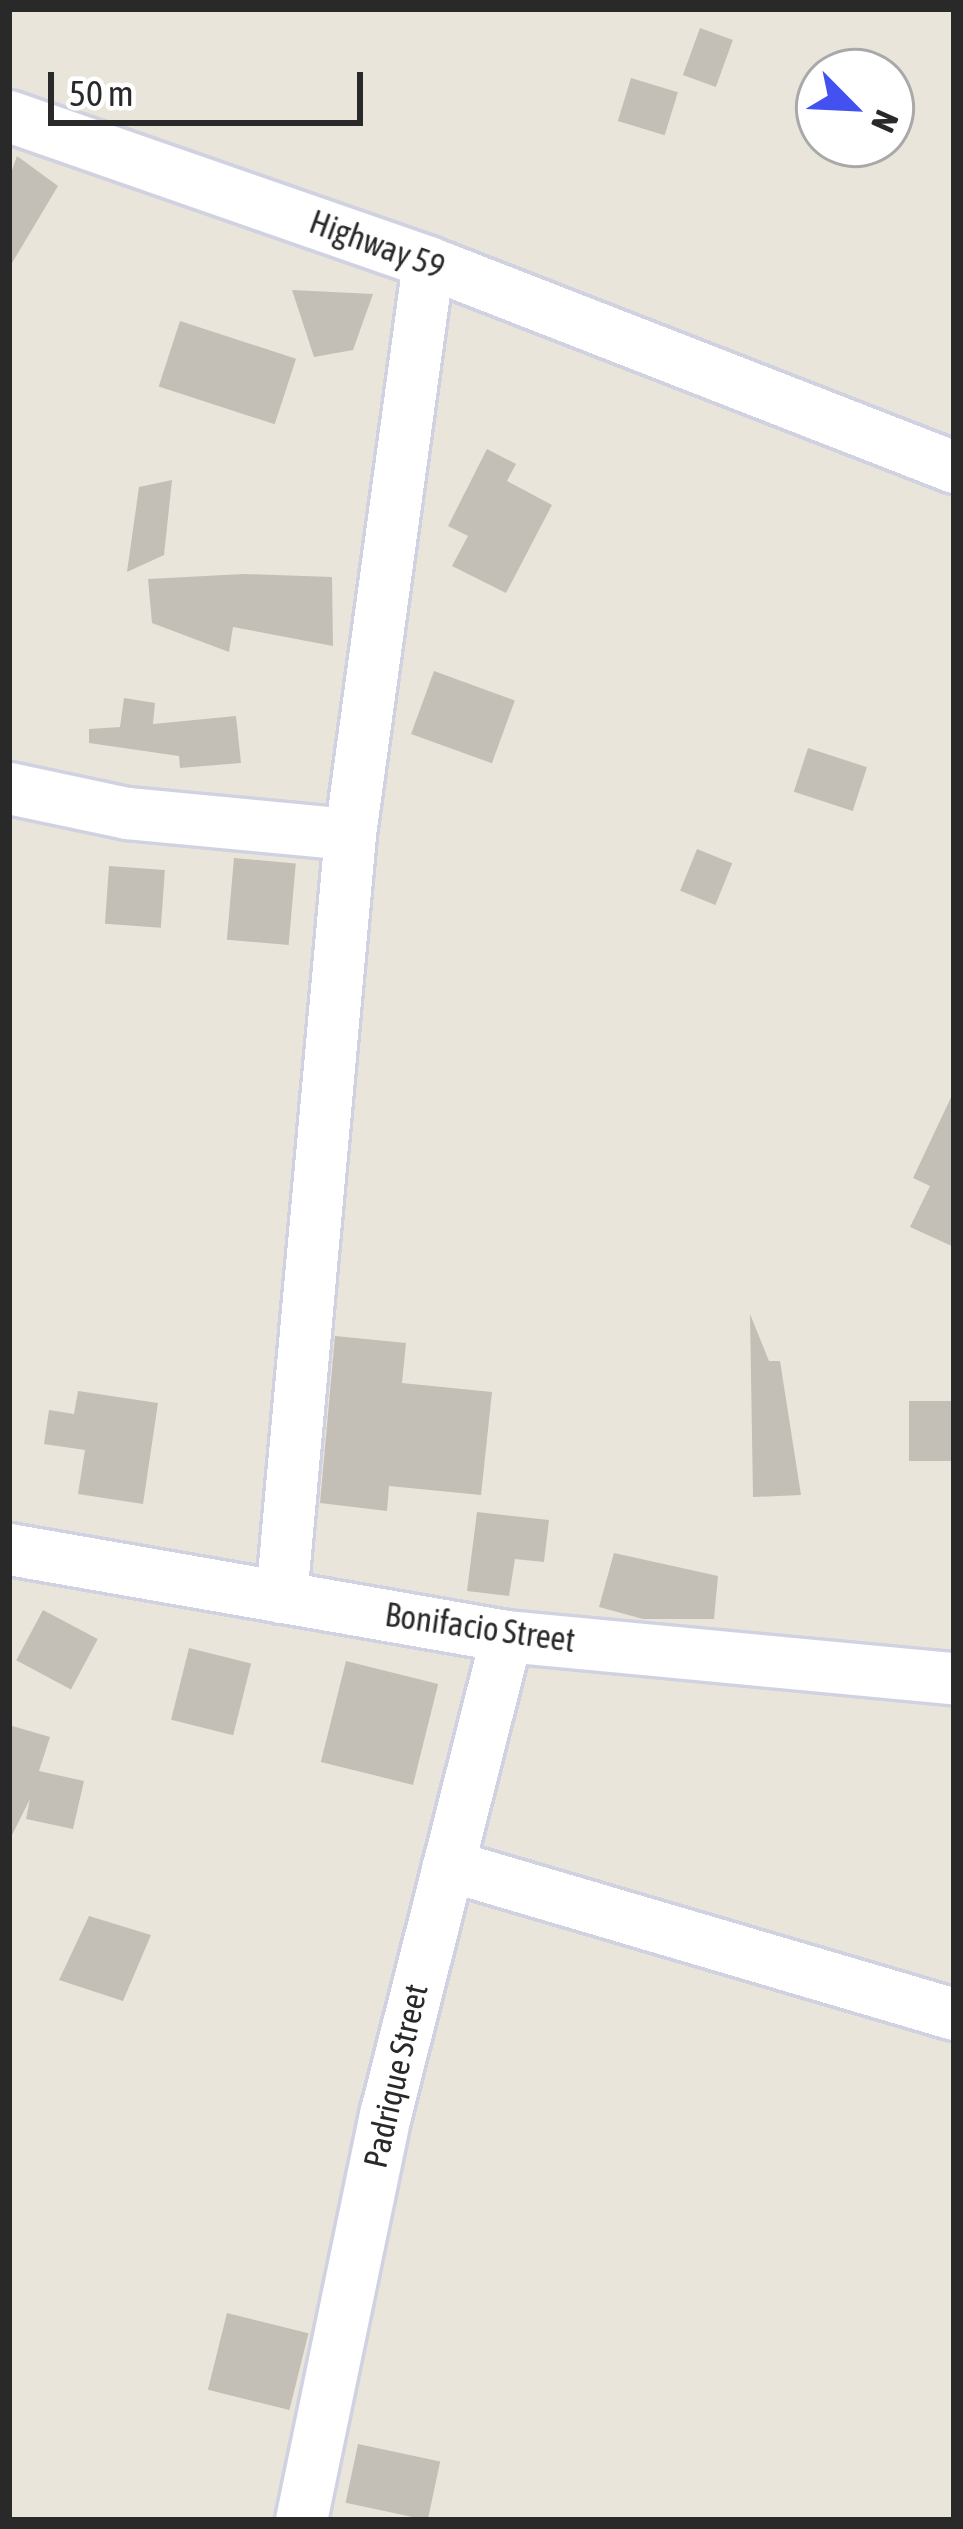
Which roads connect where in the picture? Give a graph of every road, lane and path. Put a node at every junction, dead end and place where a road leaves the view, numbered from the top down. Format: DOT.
graph roads {
  1 [pos="9,116"];
  2 [pos="428,262"];
  3 [pos="954,467"];
  4 [pos="9,788"];
  5 [pos="350,834"];
  6 [pos="9,1549"];
  7 [pos="281,1597"];
  8 [pos="506,1636"];
  9 [pos="954,1678"];
  10 [pos="448,1864"];
  11 [pos="954,2014"];
  12 [pos="301,2520"];
  1 -- 2 [label="street, Highway 59"];
  2 -- 3 [label="street, Highway 59"];
  2 -- 5 [label="street"];
  4 -- 5 [label="street"];
  5 -- 7 [label="street"];
  6 -- 7 [label="street, Bonifacio Street"];
  7 -- 8 [label="street, Bonifacio Street"];
  8 -- 9 [label="street, Bonifacio Street"];
  8 -- 10 [label="street, Padrique Street"];
  10 -- 11 [label="street"];
  10 -- 12 [label="street, Padrique Street"];
}
